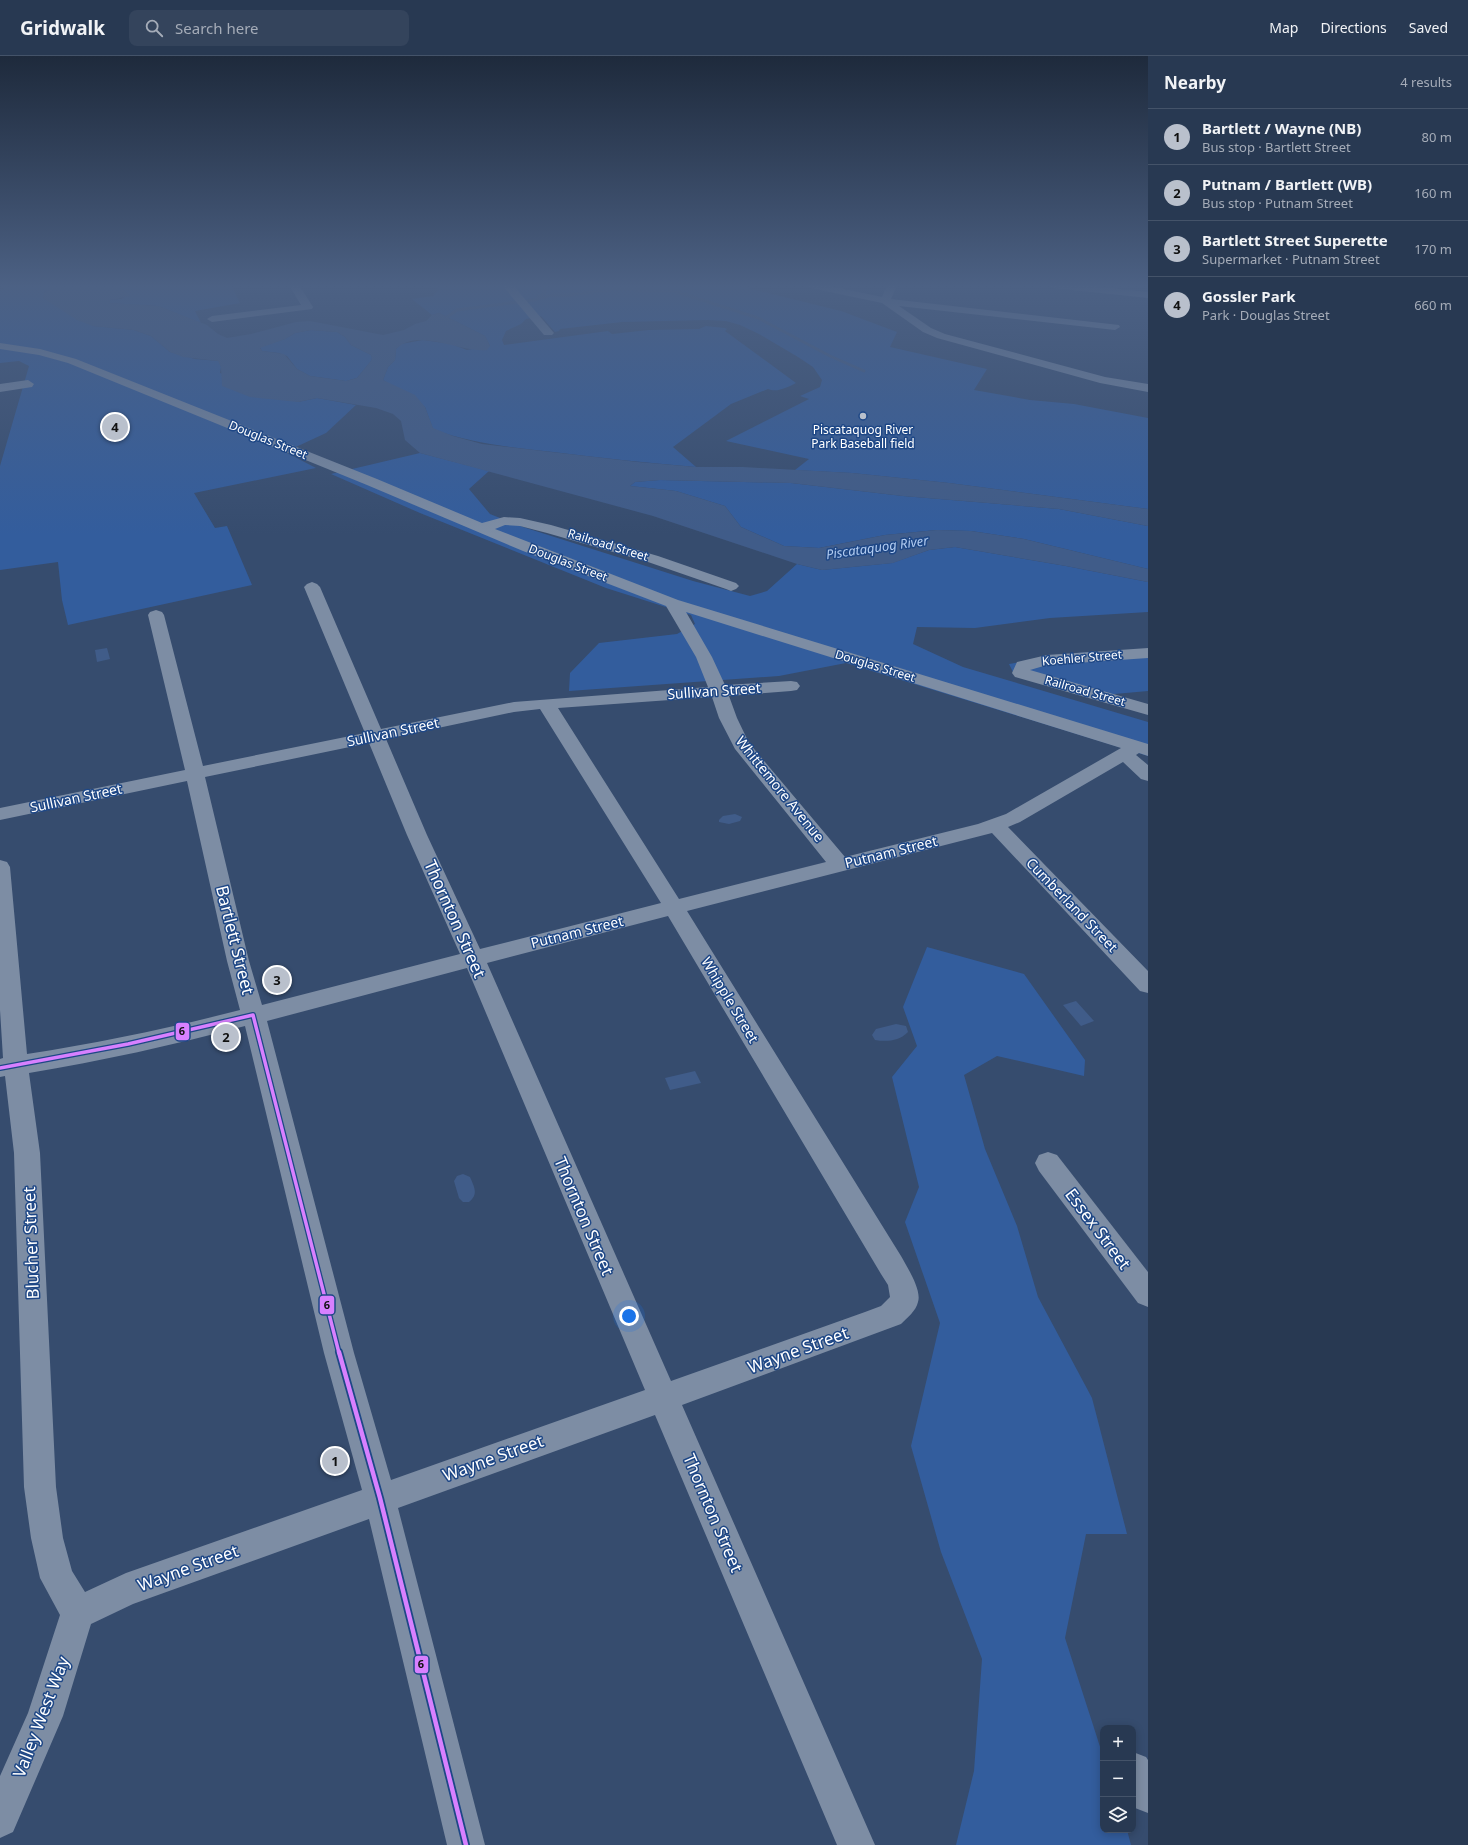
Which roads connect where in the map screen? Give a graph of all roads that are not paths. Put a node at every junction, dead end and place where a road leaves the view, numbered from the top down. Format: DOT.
graph roads {
  1 [pos="90,368"];
  2 [pos="1061,368"];
  3 [pos="28,384"];
  4 [pos="0,388"];
  5 [pos="1148,388"];
  6 [pos="482,528"];
  7 [pos="731,586"];
  8 [pos="312,587"];
  9 [pos="672,603"];
  10 [pos="156,615"];
  11 [pos="1148,653"];
  12 [pos="1021,673"];
  13 [pos="792,686"];
  14 [pos="718,691"];
  15 [pos="549,703"];
  16 [pos="1148,710"];
  17 [pos="376,736"];
  18 [pos="1136,750"];
  19 [pos="194,773"];
  20 [pos="1148,776"];
  21 [pos="0,814"];
  22 [pos="995,825"];
  23 [pos="840,865"];
  24 [pos="0,867"];
  25 [pos="673,907"];
  26 [pos="473,958"];
  27 [pos="1148,985"];
  28 [pos="253,1016"];
  29 [pos="8,1067"];
  30 [pos="1048,1163"];
  31 [pos="1148,1294"];
  32 [pos="906,1301"];
  33 [pos="663,1398"];
  34 [pos="380,1498"];
  35 [pos="78,1613"];
  36 [pos="1136,1775"];
  37 [pos="1148,1795"];
  38 [pos="0,1819"];
  39 [pos="466,1845"];
  40 [pos="856,1845"];
  1 -- 6 [label="street, Douglas Street"];
  2 -- 5 [label="street"];
  3 -- 4 [label="street"];
  6 -- 7 [label="street, Railroad Street"];
  6 -- 9 [label="street, Douglas Street"];
  8 -- 17 [label="street, Thornton Street"];
  9 -- 14 [label="street, Whittemore Avenue"];
  9 -- 18 [label="street, Douglas Street"];
  10 -- 19 [label="street, Bartlett Street"];
  11 -- 12 [label="street, Koehler Street"];
  12 -- 16 [label="street, Railroad Street"];
  13 -- 14 [label="street, Sullivan Street"];
  14 -- 15 [label="street, Sullivan Street"];
  14 -- 23 [label="street, Whittemore Avenue"];
  15 -- 17 [label="street, Sullivan Street"];
  15 -- 25 [label="street, Whipple Street"];
  17 -- 19 [label="street, Sullivan Street"];
  17 -- 26 [label="street, Thornton Street"];
  18 -- 20 [label="street"];
  18 -- 22 [label="street, Putnam Street"];
  19 -- 21 [label="street, Sullivan Street"];
  19 -- 28 [label="street, Bartlett Street"];
  22 -- 23 [label="street, Putnam Street"];
  22 -- 27 [label="street, Cumberland Street"];
  23 -- 25 [label="street, Putnam Street"];
  24 -- 29 [label="street, Blucher Street"];
  25 -- 26 [label="street, Putnam Street"];
  25 -- 32 [label="street, Whipple Street"];
  26 -- 28 [label="street, Putnam Street"];
  26 -- 33 [label="street, Thornton Street"];
  28 -- 29 [label="street, Putnam Street"];
  28 -- 34 [label="street, Bartlett Street"];
  29 -- 35 [label="street, Blucher Street"];
  30 -- 31 [label="street, Essex Street"];
  32 -- 33 [label="street, Wayne Street"];
  33 -- 34 [label="street, Wayne Street"];
  33 -- 40 [label="street, Thornton Street"];
  34 -- 35 [label="street, Wayne Street"];
  34 -- 39 [label="street, Bartlett Street"];
  35 -- 38 [label="street, Valley West Way"];
  36 -- 37 [label="street"];
}
